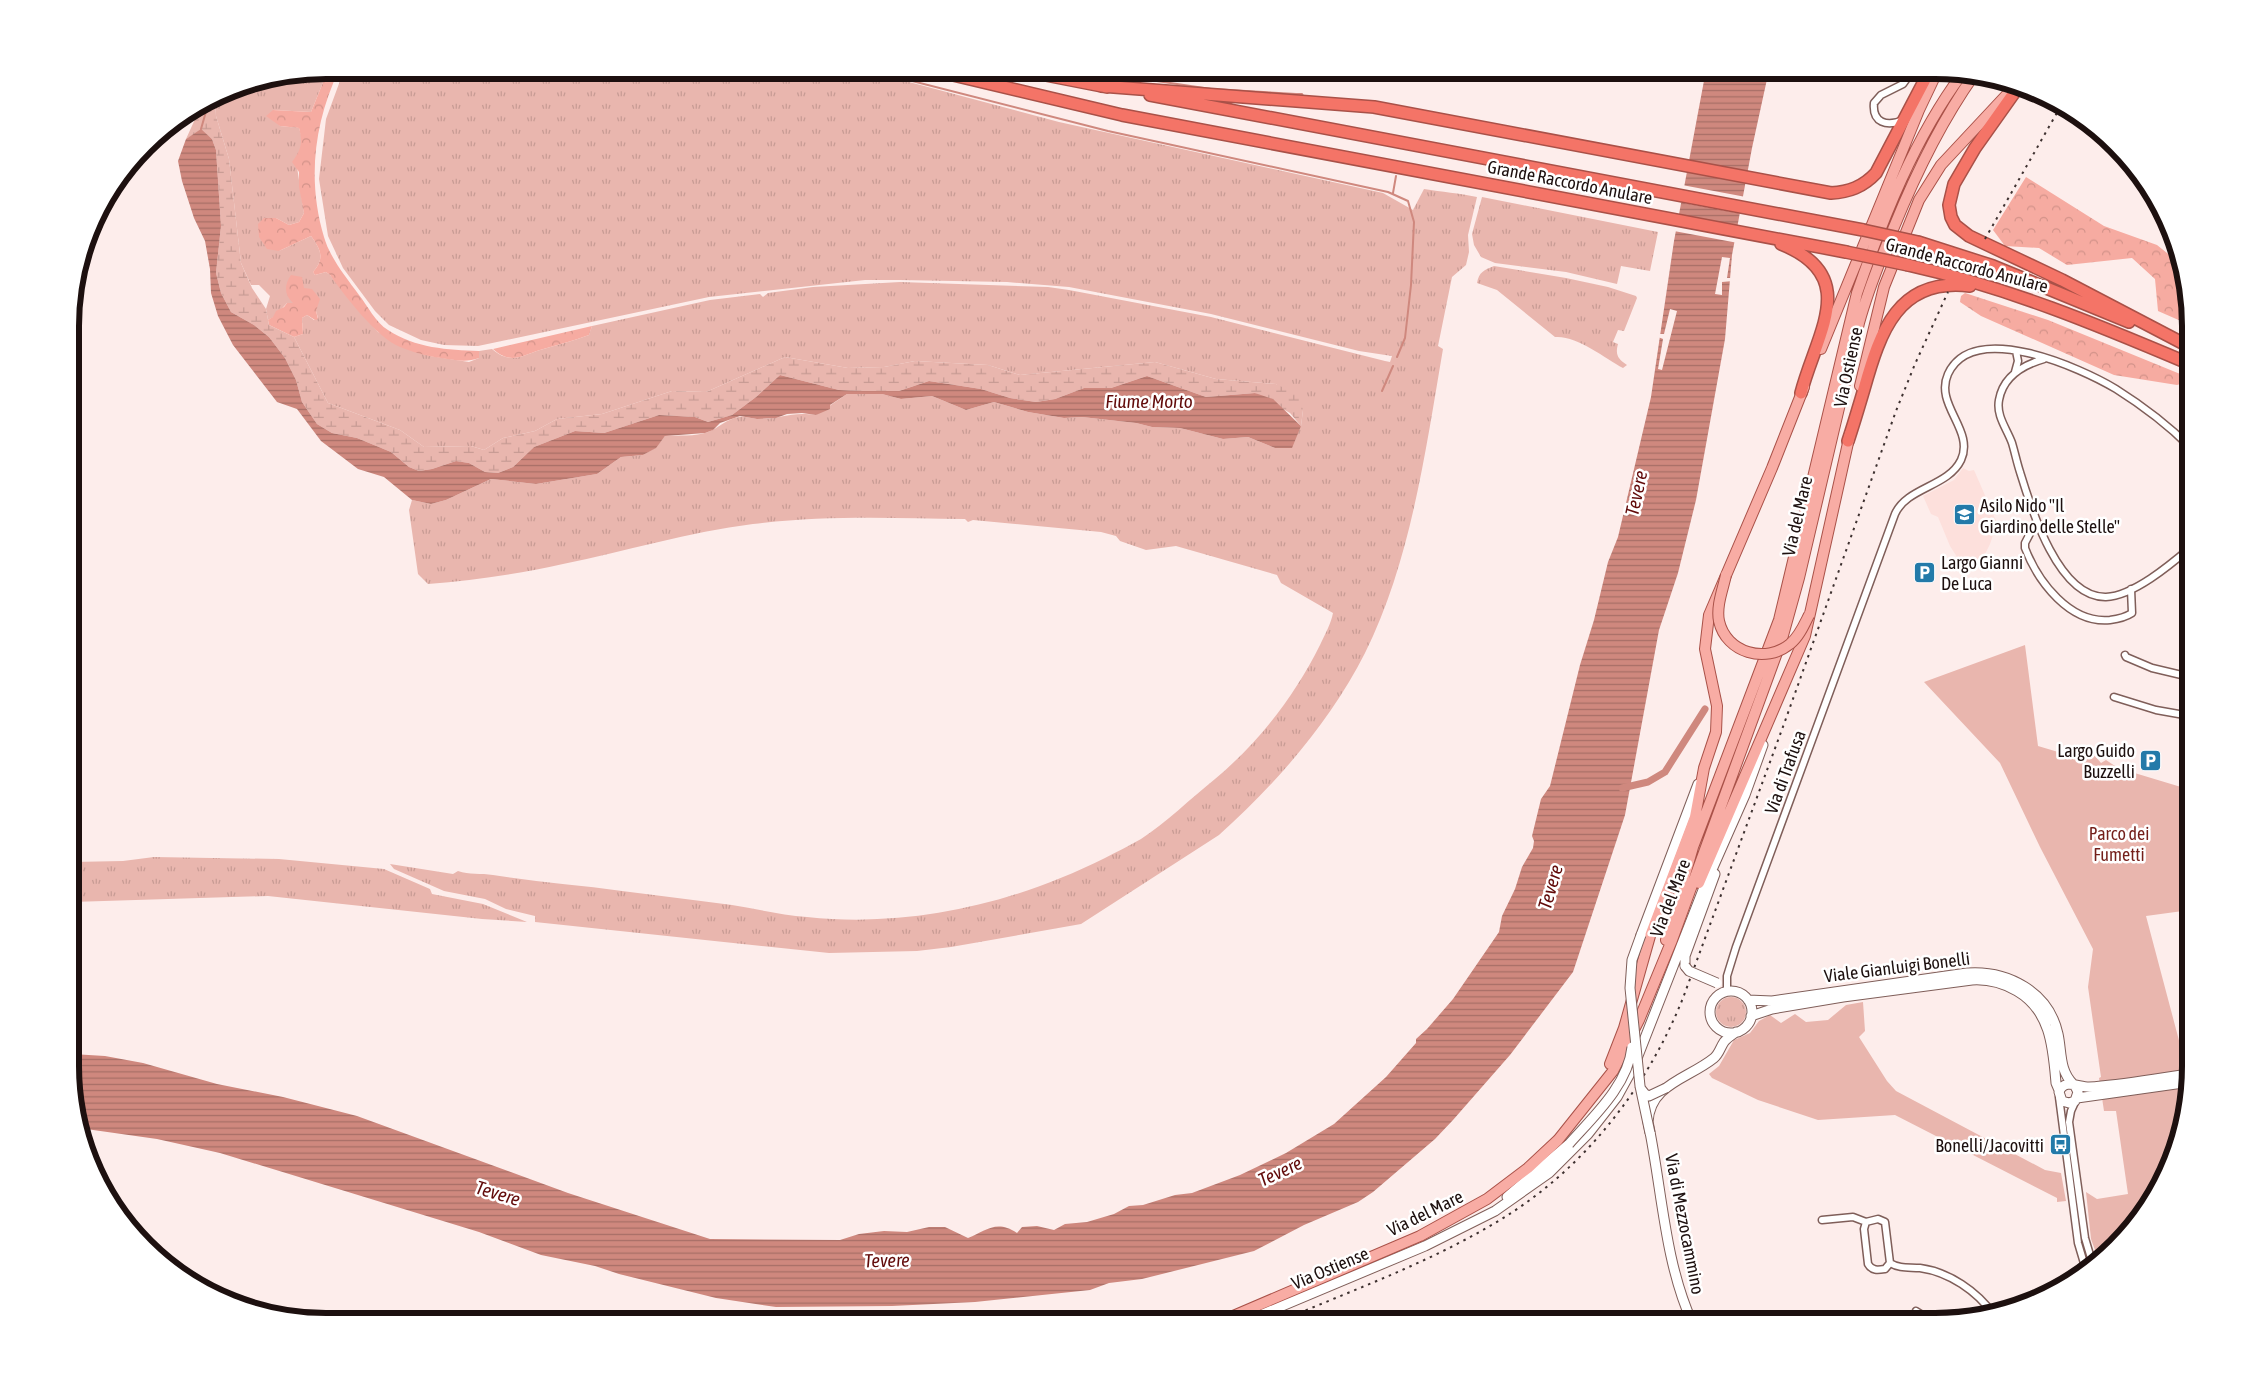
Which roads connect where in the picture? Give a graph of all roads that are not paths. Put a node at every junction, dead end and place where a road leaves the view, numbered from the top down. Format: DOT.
graph roads {
  1 [pos="970,79"];
  2 [pos="1066,79"];
  3 [pos="1907,79"];
  4 [pos="1925,79"];
  5 [pos="1934,79"];
  6 [pos="1958,80"];
  7 [pos="1970,81"];
  8 [pos="1101,86"];
  9 [pos="2012,91"];
  10 [pos="2014,92"];
  11 [pos="1904,119"];
  12 [pos="1751,234"];
  13 [pos="2025,297"];
  14 [pos="2182,343"];
  15 [pos="2182,344"];
  16 [pos="2016,351"];
  17 [pos="2045,359"];
  18 [pos="2182,361"];
  19 [pos="2015,372"];
  20 [pos="1801,393"];
  21 [pos="2182,440"];
  22 [pos="1848,441"];
  23 [pos="2036,522"];
  24 [pos="2182,554"];
  25 [pos="1726,575"];
  26 [pos="2131,589"];
  27 [pos="1809,615"];
  28 [pos="2124,655"];
  29 [pos="2182,675"];
  30 [pos="1782,691"];
  31 [pos="2114,697"];
  32 [pos="2182,715"];
  33 [pos="1704,768"];
  34 [pos="1727,840"];
  35 [pos="1672,940"];
  36 [pos="1658,970"];
  37 [pos="1726,992"];
  38 [pos="1748,1000"];
  39 [pos="1751,1016"];
  40 [pos="1633,1029"];
  41 [pos="1736,1032"];
  42 [pos="2182,1075"];
  43 [pos="2182,1083"];
  44 [pos="2074,1085"];
  45 [pos="1640,1086"];
  46 [pos="1666,1088"];
  47 [pos="2100,1090"];
  48 [pos="2059,1093"];
  49 [pos="2077,1098"];
  50 [pos="1592,1100"];
  51 [pos="1650,1133"];
  52 [pos="1822,1220"];
  53 [pos="1866,1222"];
  54 [pos="1455,1231"];
  55 [pos="2091,1258"];
  56 [pos="1890,1263"];
  57 [pos="2084,1263"];
  58 [pos="1902,1267"];
  59 [pos="1885,1269"];
  60 [pos="1988,1308"];
  61 [pos="1916,1311"];
  62 [pos="1240,1313"];
  63 [pos="1265,1313"];
  64 [pos="1689,1313"];
  65 [pos="1919,1313"];
  1 -- 12 [label="highway, Grande Raccordo Anulare"];
  2 -- 8 [label="highway, Grande Raccordo Anulare"];
  3 -- 11 [label="street"];
  4 -- 11 [label="highway"];
  5 -- 20 [label="main road, Via Ostiense"];
  6 -- 36 [label="main road, Via del Mare"];
  7 -- 35 [label="main road, Via del Mare"];
  8 -- 11 [label="highway"];
  8 -- 15 [label="highway, Grande Raccordo Anulare, bridge"];
  9 -- 22 [label="main road, Via Ostiense"];
  10 -- 14 [label="highway"];
  12 -- 13 [label="highway, Grande Raccordo Anulare, bridge"];
  12 -- 20 [label="highway"];
  13 -- 18 [label="highway, Grande Raccordo Anulare"];
  13 -- 22 [label="highway"];
  16 -- 17 [label="street, Via di Trafusa"];
  16 -- 19 [label="street"];
  16 -- 37 [label="street, Via di Trafusa"];
  17 -- 19 [label="street"];
  17 -- 21 [label="street, Via di Trafusa"];
  19 -- 23 [label="street"];
  20 -- 25 [label="main road, Via Ostiense"];
  22 -- 27 [label="main road, Via Ostiense"];
  23 -- 26 [label="street"];
  23 -- 26 [label="street"];
  24 -- 26 [label="street"];
  25 -- 27 [label="main road, bridge"];
  25 -- 33 [label="main road, bridge"];
  27 -- 30 [label="main road, Via Ostiense, bridge"];
  28 -- 29 [label="street"];
  30 -- 34 [label="main road"];
  30 -- 35 [label="main road, Via Ostiense"];
  31 -- 32 [label="street"];
  33 -- 40 [label="main road, bridge"];
  33 -- 50 [label="main road"];
  34 -- 37 [label="main road, bridge"];
  34 -- 54 [label="main road"];
  35 -- 36 [label="main road, Via del Mare"];
  36 -- 50 [label="main road, Via del Mare"];
  37 -- 38 [label="main road"];
  37 -- 41 [label="main road"];
  38 -- 39 [label="main road"];
  38 -- 44 [label="main road, Viale Gianluigi Bonelli"];
  39 -- 41 [label="main road"];
  39 -- 48 [label="main road, Viale Gianluigi Bonelli"];
  40 -- 45 [label="main road, bridge"];
  40 -- 54 [label="main road, bridge"];
  41 -- 46 [label="main road, Via di Mezzocammino"];
  42 -- 47 [label="main road"];
  43 -- 47 [label="main road"];
  44 -- 47 [label="main road"];
  44 -- 48 [label="main road"];
  44 -- 49 [label="main road"];
  45 -- 46 [label="main road, Via di Mezzocammino, bridge"];
  45 -- 51 [label="main road, Via di Mezzocammino, bridge"];
  46 -- 51 [label="main road, Via di Mezzocammino, bridge"];
  47 -- 49 [label="main road"];
  48 -- 49 [label="main road"];
  48 -- 57 [label="street, Viale Gianluigi Bonelli"];
  49 -- 55 [label="street"];
  50 -- 62 [label="main road, Via del Mare"];
  51 -- 64 [label="main road, Via di Mezzocammino"];
  52 -- 53 [label="street"];
  53 -- 56 [label="street"];
  53 -- 59 [label="street"];
  54 -- 63 [label="main road, Via Ostiense"];
  56 -- 58 [label="street"];
  56 -- 59 [label="street"];
  58 -- 59 [label="street"];
  58 -- 60 [label="street"];
  61 -- 65 [label="street"];
}
